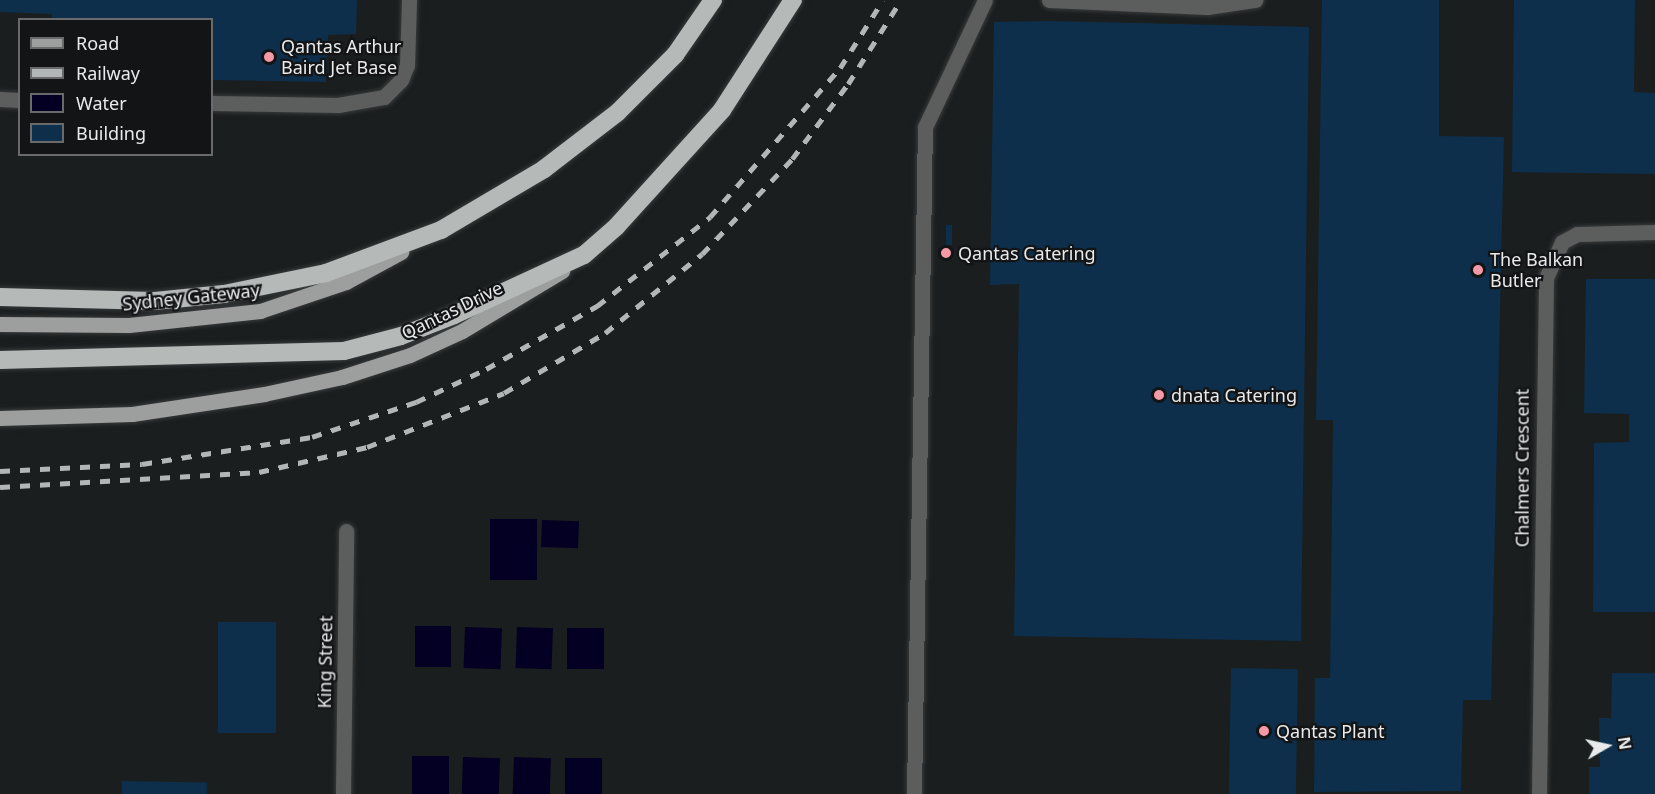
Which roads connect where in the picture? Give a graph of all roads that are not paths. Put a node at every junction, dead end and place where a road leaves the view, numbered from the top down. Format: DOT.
graph roads {
  1 [pos="409,0"];
  2 [pos="713,0"];
  3 [pos="793,0"];
  4 [pos="985,0"];
  5 [pos="1049,0"];
  6 [pos="1255,0"];
  7 [pos="0,99"];
  8 [pos="18,100"];
  9 [pos="213,103"];
  10 [pos="441,230"];
  11 [pos="1655,232"];
  12 [pos="584,255"];
  13 [pos="0,297"];
  14 [pos="0,324"];
  15 [pos="0,360"];
  16 [pos="0,418"];
  17 [pos="346,531"];
  18 [pos="343,794"];
  19 [pos="914,794"];
  20 [pos="1539,794"];
  1 -- 9 [label="street"];
  2 -- 10 [label="highway"];
  3 -- 12 [label="highway, Qantas Drive"];
  4 -- 19 [label="street"];
  5 -- 6 [label="street"];
  7 -- 8 [label="street"];
  10 -- 13 [label="highway"];
  10 -- 14 [label="main road, Sydney Gateway"];
  11 -- 20 [label="street, Chalmers Crescent"];
  12 -- 15 [label="highway"];
  12 -- 16 [label="main road, Qantas Drive"];
  17 -- 18 [label="street, King Street"];
}
